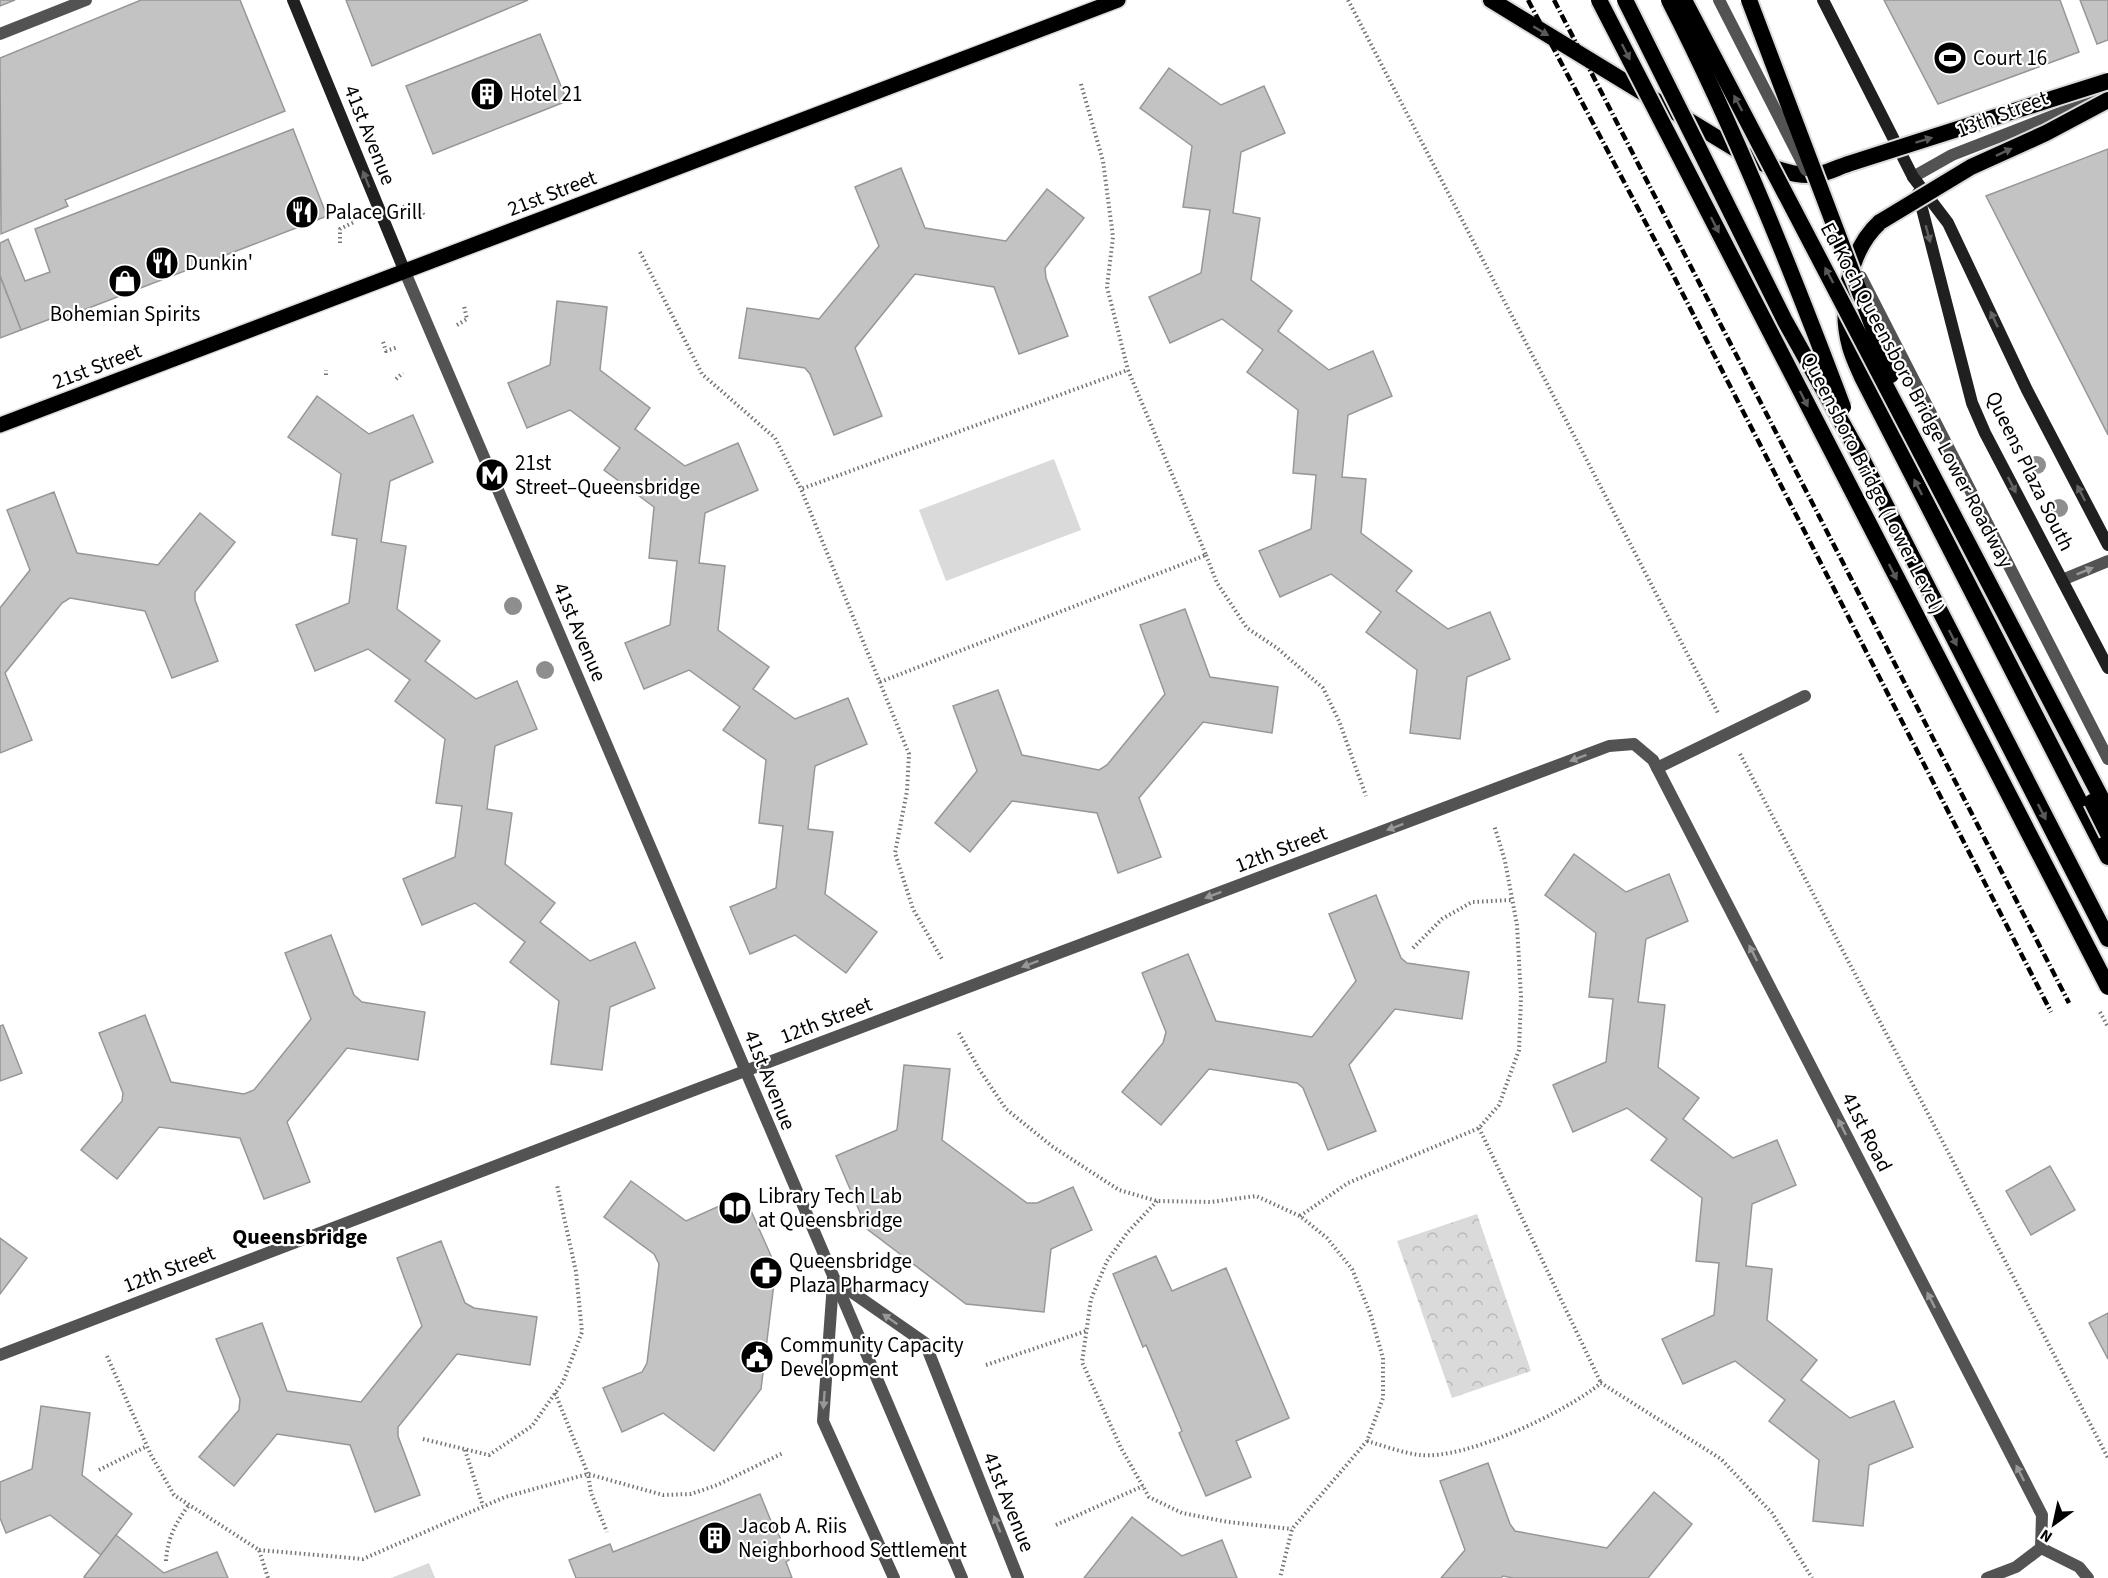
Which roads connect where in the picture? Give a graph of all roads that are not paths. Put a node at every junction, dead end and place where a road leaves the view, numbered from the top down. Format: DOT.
graph roads {
  1 [pos="87,0"];
  2 [pos="293,0"];
  3 [pos="1118,0"];
  4 [pos="1491,0"];
  5 [pos="1599,0"];
  6 [pos="1625,0"];
  7 [pos="1669,0"];
  8 [pos="1684,0"];
  9 [pos="1719,0"];
  10 [pos="1749,0"];
  11 [pos="1823,0"];
  12 [pos="0,34"];
  13 [pos="2108,81"];
  14 [pos="2108,95"];
  15 [pos="2108,100"];
  16 [pos="1914,177"];
  17 [pos="405,272"];
  18 [pos="0,425"];
  19 [pos="1860,455"];
  20 [pos="2108,545"];
  21 [pos="2108,561"];
  22 [pos="2062,580"];
  23 [pos="2108,668"];
  24 [pos="1805,696"];
  25 [pos="1634,744"];
  26 [pos="2108,759"];
  27 [pos="1657,768"];
  28 [pos="2108,812"];
  29 [pos="2108,834"];
  30 [pos="2108,856"];
  31 [pos="2108,939"];
  32 [pos="2108,987"];
  33 [pos="746,1071"];
  34 [pos="833,1279"];
  35 [pos="0,1355"];
  36 [pos="2041,1548"];
  37 [pos="894,1578"];
  38 [pos="962,1578"];
  39 [pos="1018,1578"];
  40 [pos="1987,1578"];
  41 [pos="2088,1578"];
  1 -- 12 [label="street"];
  17 -- 2 [label="main road, 41st Avenue, one-way"];
  3 -- 17 [label="main road, 21st Street"];
  4 -- 13 [label="highway, one-way, bridge"];
  5 -- 32 [label="highway, Queensboro Bridge (Lower Level), one-way, bridge"];
  6 -- 19 [label="highway, bridge"];
  7 -- 19 [label="highway, bridge"];
  28 -- 8 [label="highway, Ed Koch Queensboro Bridge Lower Roadway, one-way, bridge"];
  9 -- 26 [label="street, bridge"];
  10 -- 29 [label="highway, bridge"];
  11 -- 16 [label="main road, Queens Plaza South"];
  14 -- 16 [label="street, 13th Street"];
  30 -- 15 [label="highway, one-way, bridge"];
  20 -- 16 [label="main road, Queens Plaza South, one-way"];
  16 -- 22 [label="main road, Queens Plaza South, one-way"];
  17 -- 18 [label="main road, 21st Street"];
  17 -- 33 [label="street, 41st Avenue"];
  19 -- 31 [label="highway, one-way"];
  22 -- 21 [label="street, one-way"];
  22 -- 23 [label="main road, Queens Plaza South"];
  24 -- 27 [label="street"];
  25 -- 27 [label="street, 41st Road"];
  25 -- 33 [label="street, 12th Street, one-way"];
  36 -- 27 [label="street, 41st Road, one-way"];
  33 -- 34 [label="street, 41st Avenue"];
  33 -- 35 [label="street, 12th Street"];
  34 -- 37 [label="street, 41st Avenue, one-way"];
  34 -- 38 [label="street, 41st Avenue"];
  39 -- 34 [label="street, 41st Avenue, one-way"];
  36 -- 40 [label="street"];
  36 -- 41 [label="street"];
}
